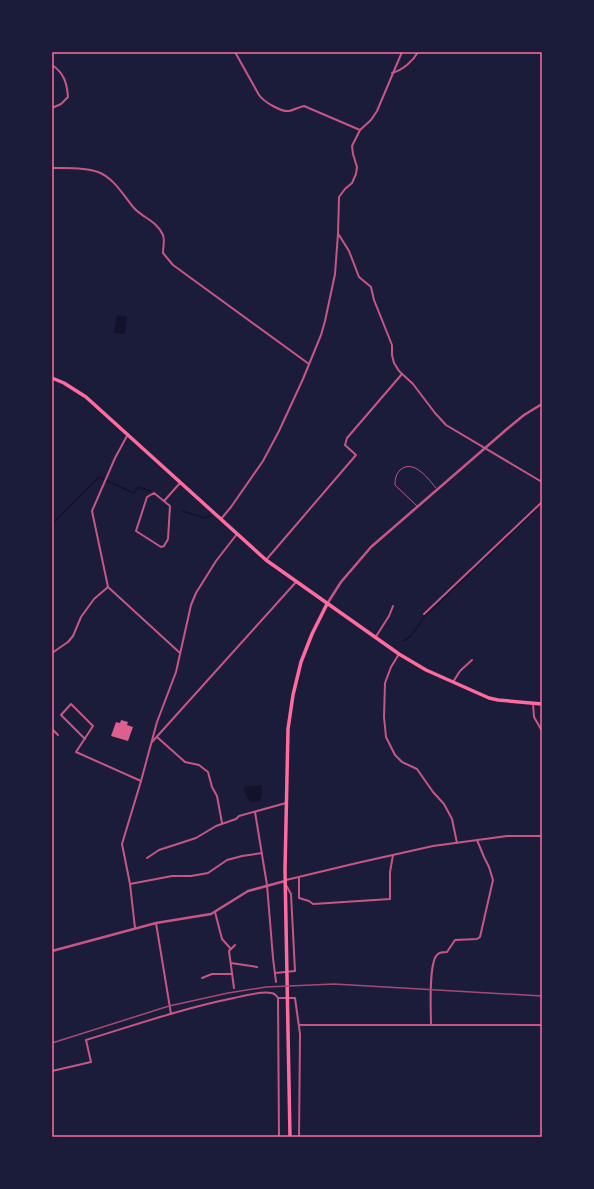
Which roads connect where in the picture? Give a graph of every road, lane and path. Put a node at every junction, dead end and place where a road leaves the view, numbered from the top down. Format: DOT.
graph roads {
  1 [pos="235,52"];
  2 [pos="402,52"];
  3 [pos="418,52"];
  4 [pos="52,65"];
  5 [pos="392,73"];
  6 [pos="52,108"];
  7 [pos="360,130"];
  8 [pos="52,168"];
  9 [pos="338,234"];
  10 [pos="309,364"];
  11 [pos="402,374"];
  12 [pos="52,378"];
  13 [pos="542,404"];
  14 [pos="128,434"];
  15 [pos="485,448"];
  16 [pos="542,482"];
  17 [pos="180,483"];
  18 [pos="438,490"];
  19 [pos="164,501"];
  20 [pos="542,502"];
  21 [pos="418,506"];
  22 [pos="220,519"];
  23 [pos="237,534"];
  24 [pos="266,560"];
  25 [pos="296,582"];
  26 [pos="108,587"];
  27 [pos="327,604"];
  28 [pos="393,606"];
  29 [pos="424,614"];
  30 [pos="375,638"];
  31 [pos="52,653"];
  32 [pos="180,653"];
  33 [pos="399,654"];
  34 [pos="472,660"];
  35 [pos="453,682"];
  36 [pos="532,703"];
  37 [pos="542,704"];
  38 [pos="52,729"];
  39 [pos="542,731"];
  40 [pos="58,735"];
  41 [pos="157,737"];
  42 [pos="84,739"];
  43 [pos="152,743"];
  44 [pos="141,781"];
  45 [pos="286,803"];
  46 [pos="255,812"];
  47 [pos="222,824"];
  48 [pos="542,836"];
  49 [pos="477,839"];
  50 [pos="457,842"];
  51 [pos="262,853"];
  52 [pos="393,855"];
  53 [pos="147,858"];
  54 [pos="299,878"];
  55 [pos="285,882"];
  56 [pos="130,884"];
  57 [pos="267,885"];
  58 [pos="215,912"];
  59 [pos="156,923"];
  60 [pos="135,928"];
  61 [pos="235,945"];
  62 [pos="231,949"];
  63 [pos="52,950"];
  64 [pos="231,963"];
  65 [pos="257,968"];
  66 [pos="275,973"];
  67 [pos="232,974"];
  68 [pos="202,978"];
  69 [pos="276,982"];
  70 [pos="234,988"];
  71 [pos="278,998"];
  72 [pos="171,1014"];
  73 [pos="299,1024"];
  74 [pos="431,1025"];
  75 [pos="542,1025"];
  76 [pos="52,1071"];
  77 [pos="279,1137"];
  78 [pos="290,1137"];
  79 [pos="299,1137"];
  1 -- 7 [label="street"];
  2 -- 5 [label="street"];
  3 -- 5 [label="street"];
  4 -- 6 [label="street"];
  5 -- 7 [label="street"];
  7 -- 9 [label="street"];
  8 -- 10 [label="street"];
  9 -- 10 [label="street"];
  9 -- 11 [label="street"];
  10 -- 22 [label="street"];
  11 -- 15 [label="street"];
  11 -- 24 [label="street"];
  12 -- 14 [label="main road"];
  13 -- 15 [label="street"];
  14 -- 17 [label="main road"];
  14 -- 26 [label="street"];
  15 -- 16 [label="street"];
  15 -- 18 [label="street"];
  17 -- 19 [label="street"];
  17 -- 22 [label="main road"];
  18 -- 21 [label="street"];
  18 -- 21 [label="lane"];
  19 -- 19 [label="street"];
  20 -- 29 [label="street"];
  21 -- 27 [label="street"];
  22 -- 23 [label="main road"];
  23 -- 24 [label="main road"];
  23 -- 32 [label="street"];
  24 -- 25 [label="main road"];
  25 -- 27 [label="main road"];
  25 -- 41 [label="street"];
  26 -- 31 [label="street"];
  26 -- 32 [label="street"];
  27 -- 30 [label="main road"];
  27 -- 45 [label="main road"];
  28 -- 30 [label="street"];
  30 -- 33 [label="main road"];
  32 -- 43 [label="street"];
  33 -- 35 [label="main road"];
  33 -- 50 [label="street"];
  34 -- 35 [label="street"];
  35 -- 36 [label="main road"];
  36 -- 37 [label="main road"];
  36 -- 39 [label="street"];
  38 -- 40 [label="street"];
  41 -- 43 [label="street"];
  41 -- 47 [label="street"];
  42 -- 42 [label="street"];
  42 -- 44 [label="street"];
  43 -- 44 [label="street"];
  44 -- 56 [label="street"];
  45 -- 46 [label="street"];
  45 -- 55 [label="main road"];
  46 -- 47 [label="street"];
  46 -- 51 [label="street"];
  47 -- 53 [label="street"];
  48 -- 49 [label="street"];
  49 -- 50 [label="street"];
  49 -- 74 [label="street"];
  50 -- 52 [label="street"];
  51 -- 56 [label="street"];
  51 -- 57 [label="street"];
  52 -- 54 [label="street"];
  52 -- 54 [label="street"];
  54 -- 55 [label="street"];
  55 -- 57 [label="street"];
  55 -- 66 [label="street"];
  55 -- 78 [label="main road"];
  56 -- 60 [label="street"];
  57 -- 58 [label="street"];
  57 -- 66 [label="street"];
  58 -- 59 [label="street"];
  58 -- 62 [label="street"];
  59 -- 60 [label="street"];
  59 -- 72 [label="street"];
  60 -- 63 [label="street"];
  61 -- 62 [label="street"];
  62 -- 64 [label="street"];
  64 -- 65 [label="street"];
  64 -- 67 [label="street"];
  66 -- 69 [label="street"];
  67 -- 68 [label="street"];
  67 -- 70 [label="street"];
  71 -- 72 [label="street"];
  71 -- 73 [label="street"];
  71 -- 77 [label="street"];
  72 -- 76 [label="street"];
  73 -- 74 [label="street"];
  73 -- 79 [label="street"];
  74 -- 75 [label="street"];
}
